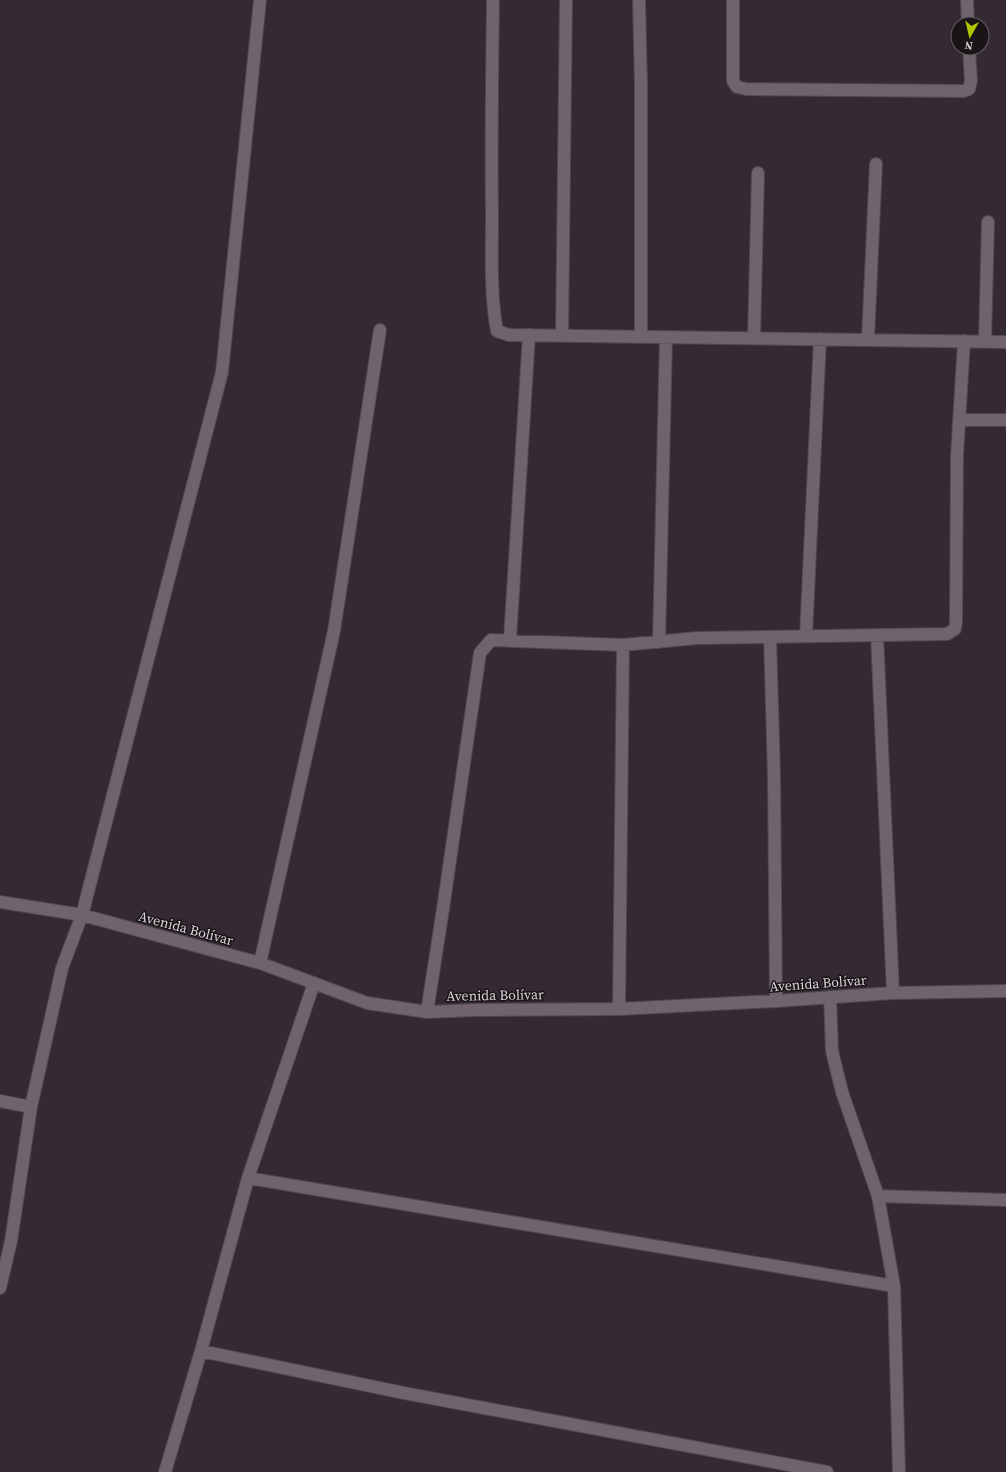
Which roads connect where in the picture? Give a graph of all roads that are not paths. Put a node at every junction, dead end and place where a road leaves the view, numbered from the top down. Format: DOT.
graph roads {
  1 [pos="260,0"];
  2 [pos="493,0"];
  3 [pos="566,0"];
  4 [pos="639,0"];
  5 [pos="733,0"];
  6 [pos="967,0"];
  7 [pos="968,16"];
  8 [pos="969,56"];
  9 [pos="876,164"];
  10 [pos="758,173"];
  11 [pos="988,222"];
  12 [pos="380,330"];
  13 [pos="529,335"];
  14 [pos="562,335"];
  15 [pos="641,336"];
  16 [pos="666,337"];
  17 [pos="754,338"];
  18 [pos="820,339"];
  19 [pos="868,339"];
  20 [pos="964,341"];
  21 [pos="985,342"];
  22 [pos="1006,342"];
  23 [pos="959,420"];
  24 [pos="1006,420"];
  25 [pos="877,635"];
  26 [pos="770,636"];
  27 [pos="806,636"];
  28 [pos="510,640"];
  29 [pos="659,642"];
  30 [pos="623,645"];
  31 [pos="0,902"];
  32 [pos="82,915"];
  33 [pos="260,963"];
  34 [pos="314,982"];
  35 [pos="1006,991"];
  36 [pos="893,993"];
  37 [pos="830,997"];
  38 [pos="776,1001"];
  39 [pos="619,1009"];
  40 [pos="427,1012"];
  41 [pos="0,1101"];
  42 [pos="31,1107"];
  43 [pos="248,1178"];
  44 [pos="878,1196"];
  45 [pos="1006,1200"];
  46 [pos="6,1240"];
  47 [pos="894,1286"];
  48 [pos="0,1288"];
  49 [pos="202,1351"];
  50 [pos="165,1472"];
  51 [pos="827,1472"];
  52 [pos="899,1472"];
  1 -- 32 [label="street"];
  2 -- 13 [label="street"];
  3 -- 14 [label="street"];
  4 -- 15 [label="street"];
  5 -- 8 [label="street"];
  6 -- 7 [label="street"];
  9 -- 19 [label="street"];
  10 -- 17 [label="street"];
  11 -- 21 [label="street"];
  12 -- 33 [label="street"];
  13 -- 14 [label="street"];
  13 -- 28 [label="street"];
  14 -- 15 [label="street"];
  15 -- 16 [label="street"];
  16 -- 17 [label="street"];
  16 -- 29 [label="street"];
  17 -- 18 [label="street"];
  18 -- 19 [label="street"];
  18 -- 27 [label="street"];
  19 -- 20 [label="street"];
  20 -- 21 [label="street"];
  20 -- 23 [label="street"];
  21 -- 22 [label="street"];
  23 -- 24 [label="street"];
  23 -- 25 [label="street"];
  25 -- 27 [label="street"];
  25 -- 36 [label="street"];
  26 -- 27 [label="street"];
  26 -- 29 [label="street"];
  26 -- 38 [label="street"];
  28 -- 30 [label="street"];
  28 -- 40 [label="street"];
  29 -- 30 [label="street"];
  30 -- 39 [label="street"];
  31 -- 32 [label="street, Avenida Bolívar"];
  32 -- 33 [label="street, Avenida Bolívar"];
  32 -- 42 [label="street"];
  33 -- 34 [label="street, Avenida Bolívar"];
  34 -- 40 [label="street, Avenida Bolívar"];
  34 -- 43 [label="street"];
  35 -- 36 [label="street, Avenida Bolívar"];
  36 -- 37 [label="street, Avenida Bolívar"];
  37 -- 38 [label="street, Avenida Bolívar"];
  37 -- 44 [label="street"];
  38 -- 39 [label="street, Avenida Bolívar"];
  39 -- 40 [label="street, Avenida Bolívar"];
  41 -- 42 [label="street"];
  42 -- 46 [label="street"];
  43 -- 47 [label="street"];
  43 -- 49 [label="street"];
  44 -- 45 [label="street"];
  44 -- 47 [label="street"];
  46 -- 48 [label="street"];
  47 -- 52 [label="street"];
  49 -- 50 [label="street"];
  49 -- 51 [label="street"];
}
